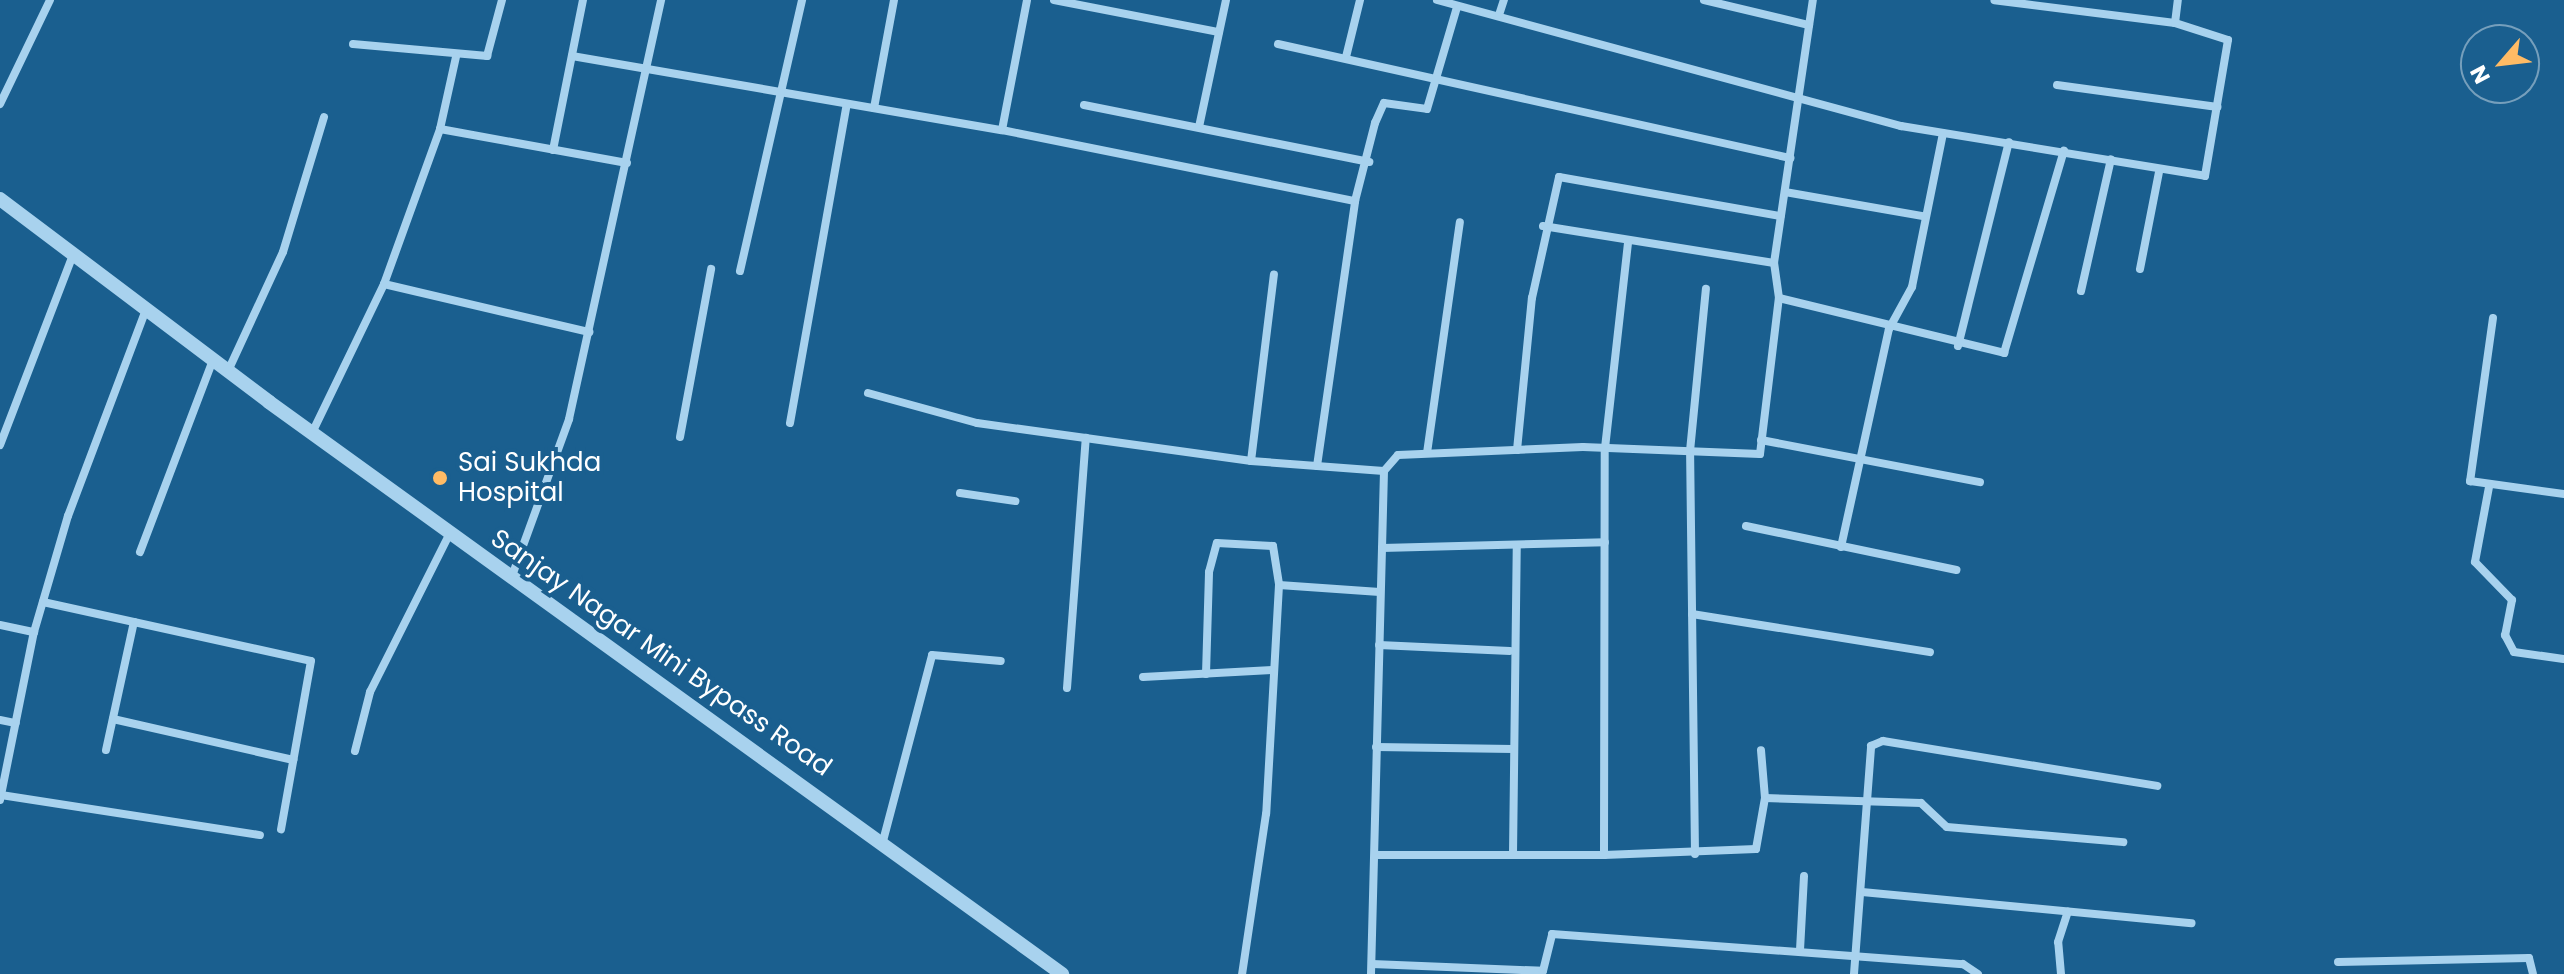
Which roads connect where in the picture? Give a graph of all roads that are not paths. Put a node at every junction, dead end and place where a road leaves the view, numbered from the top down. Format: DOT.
graph roads {
  1 [pos="50,0"];
  2 [pos="502,0"];
  3 [pos="583,0"];
  4 [pos="661,0"];
  5 [pos="802,0"];
  6 [pos="894,0"];
  7 [pos="1027,0"];
  8 [pos="1054,0"];
  9 [pos="1226,0"];
  10 [pos="1360,0"];
  11 [pos="1437,0"];
  12 [pos="1504,0"];
  13 [pos="1704,0"];
  14 [pos="1813,0"];
  15 [pos="1994,0"];
  16 [pos="2178,0"];
  17 [pos="1457,7"];
  18 [pos="1499,15"];
  19 [pos="2175,23"];
  20 [pos="1809,25"];
  21 [pos="1219,32"];
  22 [pos="353,44"];
  23 [pos="1278,44"];
  24 [pos="572,56"];
  25 [pos="456,57"];
  26 [pos="1346,57"];
  27 [pos="648,71"];
  28 [pos="1435,78"];
  29 [pos="2057,85"];
  30 [pos="784,90"];
  31 [pos="1799,99"];
  32 [pos="0,104"];
  33 [pos="847,104"];
  34 [pos="1084,105"];
  35 [pos="2218,107"];
  36 [pos="874,108"];
  37 [pos="324,117"];
  38 [pos="1199,127"];
  39 [pos="440,129"];
  40 [pos="1002,130"];
  41 [pos="1943,133"];
  42 [pos="2009,142"];
  43 [pos="553,150"];
  44 [pos="2064,151"];
  45 [pos="1790,158"];
  46 [pos="2111,159"];
  47 [pos="1369,162"];
  48 [pos="627,163"];
  49 [pos="2159,172"];
  50 [pos="1785,192"];
  51 [pos="0,199"];
  52 [pos="1355,201"];
  53 [pos="1781,216"];
  54 [pos="1923,216"];
  55 [pos="1460,222"];
  56 [pos="1543,226"];
  57 [pos="1628,243"];
  58 [pos="73,255"];
  59 [pos="1774,263"];
  60 [pos="711,269"];
  61 [pos="2140,269"];
  62 [pos="740,271"];
  63 [pos="1274,274"];
  64 [pos="384,284"];
  65 [pos="1706,289"];
  66 [pos="2081,291"];
  67 [pos="1779,298"];
  68 [pos="146,310"];
  69 [pos="2493,318"];
  70 [pos="1889,329"];
  71 [pos="589,332"];
  72 [pos="1958,346"];
  73 [pos="213,360"];
  74 [pos="228,371"];
  75 [pos="868,393"];
  76 [pos="790,423"];
  77 [pos="312,433"];
  78 [pos="680,437"];
  79 [pos="1086,438"];
  80 [pos="1761,440"];
  81 [pos="0,445"];
  82 [pos="1605,448"];
  83 [pos="1517,450"];
  84 [pos="1690,451"];
  85 [pos="1427,453"];
  86 [pos="1858,459"];
  87 [pos="1251,461"];
  88 [pos="1317,466"];
  89 [pos="1384,471"];
  90 [pos="1980,482"];
  91 [pos="2489,487"];
  92 [pos="960,493"];
  93 [pos="2564,494"];
  94 [pos="1015,501"];
  95 [pos="1746,526"];
  96 [pos="450,533"];
  97 [pos="1605,542"];
  98 [pos="1517,546"];
  99 [pos="1841,547"];
  100 [pos="1382,548"];
  101 [pos="140,552"];
  102 [pos="1956,570"];
  103 [pos="512,576"];
  104 [pos="1279,585"];
  105 [pos="1380,592"];
  106 [pos="43,602"];
  107 [pos="1692,614"];
  108 [pos="134,622"];
  109 [pos="0,625"];
  110 [pos="34,632"];
  111 [pos="1379,645"];
  112 [pos="1510,651"];
  113 [pos="1930,652"];
  114 [pos="2564,659"];
  115 [pos="1001,661"];
  116 [pos="1273,670"];
  117 [pos="1206,674"];
  118 [pos="1143,677"];
  119 [pos="1067,688"];
  120 [pos="113,719"];
  121 [pos="0,720"];
  122 [pos="16,723"];
  123 [pos="1376,747"];
  124 [pos="1513,749"];
  125 [pos="106,750"];
  126 [pos="1761,750"];
  127 [pos="355,751"];
  128 [pos="293,760"];
  129 [pos="2157,786"];
  130 [pos="1,797"];
  131 [pos="1765,798"];
  132 [pos="1869,802"];
  133 [pos="281,829"];
  134 [pos="260,835"];
  135 [pos="883,841"];
  136 [pos="2123,842"];
  137 [pos="1513,854"];
  138 [pos="1695,854"];
  139 [pos="1375,855"];
  140 [pos="1604,855"];
  141 [pos="1804,876"];
  142 [pos="1862,892"];
  143 [pos="2068,912"];
  144 [pos="2192,923"];
  145 [pos="1800,950"];
  146 [pos="1856,955"];
  147 [pos="2402,961"];
  148 [pos="2338,962"];
  149 [pos="1372,964"];
  150 [pos="1062,974"];
  151 [pos="1242,974"];
  152 [pos="1371,974"];
  153 [pos="1854,974"];
  154 [pos="1978,974"];
  155 [pos="2061,974"];
  156 [pos="2402,974"];
  157 [pos="2533,974"];
  1 -- 32 [label="street"];
  2 -- 25 [label="street"];
  3 -- 24 [label="street"];
  4 -- 27 [label="street"];
  5 -- 30 [label="street"];
  6 -- 36 [label="street"];
  7 -- 40 [label="street"];
  8 -- 21 [label="street"];
  9 -- 21 [label="street"];
  10 -- 26 [label="street"];
  11 -- 17 [label="street"];
  12 -- 18 [label="street"];
  13 -- 20 [label="street"];
  14 -- 20 [label="street"];
  15 -- 19 [label="street"];
  16 -- 19 [label="street"];
  17 -- 18 [label="street"];
  17 -- 28 [label="street"];
  18 -- 31 [label="street"];
  19 -- 35 [label="street"];
  20 -- 31 [label="street"];
  21 -- 38 [label="street"];
  22 -- 25 [label="street"];
  23 -- 26 [label="street"];
  24 -- 27 [label="street"];
  24 -- 43 [label="street"];
  25 -- 39 [label="street"];
  26 -- 28 [label="street"];
  27 -- 30 [label="street"];
  27 -- 48 [label="street"];
  28 -- 45 [label="street"];
  28 -- 47 [label="street"];
  29 -- 35 [label="street"];
  30 -- 33 [label="street"];
  30 -- 62 [label="street"];
  31 -- 41 [label="street"];
  31 -- 45 [label="street"];
  33 -- 36 [label="street"];
  33 -- 76 [label="street"];
  34 -- 38 [label="street"];
  35 -- 49 [label="street"];
  36 -- 40 [label="street"];
  37 -- 74 [label="street"];
  38 -- 47 [label="street"];
  39 -- 43 [label="street"];
  39 -- 64 [label="street"];
  40 -- 52 [label="street"];
  41 -- 42 [label="street"];
  41 -- 54 [label="street"];
  42 -- 44 [label="street"];
  42 -- 72 [label="street"];
  43 -- 48 [label="street"];
  44 -- 46 [label="street"];
  44 -- 72 [label="street"];
  45 -- 50 [label="street"];
  46 -- 49 [label="street"];
  46 -- 66 [label="street"];
  47 -- 52 [label="street"];
  48 -- 71 [label="street"];
  49 -- 61 [label="street"];
  50 -- 53 [label="street"];
  50 -- 54 [label="street"];
  51 -- 58 [label="street, Sanjay Nagar Mini Bypass Road"];
  52 -- 88 [label="street"];
  53 -- 56 [label="street"];
  53 -- 59 [label="street"];
  54 -- 70 [label="street"];
  55 -- 85 [label="street"];
  56 -- 57 [label="street"];
  56 -- 83 [label="street"];
  57 -- 59 [label="street"];
  57 -- 82 [label="street"];
  58 -- 68 [label="street, Sanjay Nagar Mini Bypass Road"];
  58 -- 81 [label="street"];
  59 -- 67 [label="street"];
  60 -- 78 [label="street"];
  63 -- 87 [label="street"];
  64 -- 71 [label="street"];
  64 -- 77 [label="street"];
  65 -- 84 [label="street"];
  67 -- 70 [label="street"];
  67 -- 80 [label="street"];
  68 -- 73 [label="street, Sanjay Nagar Mini Bypass Road"];
  68 -- 106 [label="street"];
  69 -- 91 [label="street"];
  70 -- 72 [label="street"];
  70 -- 86 [label="street"];
  71 -- 103 [label="street"];
  73 -- 74 [label="street, Sanjay Nagar Mini Bypass Road"];
  73 -- 101 [label="street"];
  74 -- 77 [label="street, Sanjay Nagar Mini Bypass Road"];
  75 -- 79 [label="street"];
  77 -- 96 [label="street, Sanjay Nagar Mini Bypass Road"];
  79 -- 87 [label="street"];
  79 -- 119 [label="street"];
  80 -- 84 [label="street"];
  80 -- 86 [label="street"];
  82 -- 83 [label="street"];
  82 -- 84 [label="street"];
  82 -- 97 [label="street"];
  83 -- 85 [label="street"];
  84 -- 107 [label="street"];
  85 -- 89 [label="street"];
  86 -- 90 [label="street"];
  86 -- 99 [label="street"];
  87 -- 88 [label="street"];
  88 -- 89 [label="street"];
  89 -- 100 [label="street"];
  91 -- 93 [label="street"];
  91 -- 114 [label="street"];
  92 -- 94 [label="street"];
  95 -- 99 [label="street"];
  96 -- 103 [label="street, Sanjay Nagar Mini Bypass Road"];
  96 -- 127 [label="street"];
  97 -- 98 [label="street"];
  97 -- 140 [label="street"];
  98 -- 100 [label="street"];
  98 -- 112 [label="street"];
  99 -- 102 [label="street"];
  100 -- 105 [label="street"];
  103 -- 135 [label="street, Sanjay Nagar Mini Bypass Road"];
  104 -- 105 [label="street"];
  104 -- 116 [label="street"];
  104 -- 117 [label="street"];
  105 -- 111 [label="street"];
  106 -- 108 [label="street"];
  106 -- 110 [label="street"];
  107 -- 113 [label="street"];
  107 -- 138 [label="street"];
  108 -- 120 [label="street"];
  108 -- 128 [label="street"];
  109 -- 110 [label="street"];
  110 -- 122 [label="street"];
  111 -- 112 [label="street"];
  111 -- 123 [label="street"];
  112 -- 124 [label="street"];
  115 -- 135 [label="street"];
  116 -- 117 [label="street"];
  116 -- 151 [label="street"];
  117 -- 118 [label="street"];
  120 -- 125 [label="street"];
  120 -- 128 [label="street"];
  121 -- 122 [label="street"];
  122 -- 130 [label="street"];
  123 -- 124 [label="street"];
  123 -- 139 [label="street"];
  124 -- 137 [label="street"];
  126 -- 131 [label="street"];
  128 -- 133 [label="street"];
  129 -- 132 [label="street"];
  130 -- 134 [label="street"];
  131 -- 132 [label="street"];
  131 -- 138 [label="street"];
  132 -- 136 [label="street"];
  132 -- 142 [label="street"];
  135 -- 150 [label="street, Sanjay Nagar Mini Bypass Road"];
  137 -- 139 [label="street"];
  137 -- 140 [label="street"];
  138 -- 140 [label="street"];
  139 -- 149 [label="street"];
  141 -- 145 [label="street"];
  142 -- 143 [label="street"];
  142 -- 146 [label="street"];
  143 -- 144 [label="street"];
  143 -- 155 [label="street"];
  145 -- 146 [label="street"];
  145 -- 149 [label="street"];
  146 -- 153 [label="street"];
  146 -- 154 [label="street"];
  147 -- 148 [label="street"];
  147 -- 156 [label="street"];
  147 -- 157 [label="street"];
  149 -- 152 [label="street"];
}
